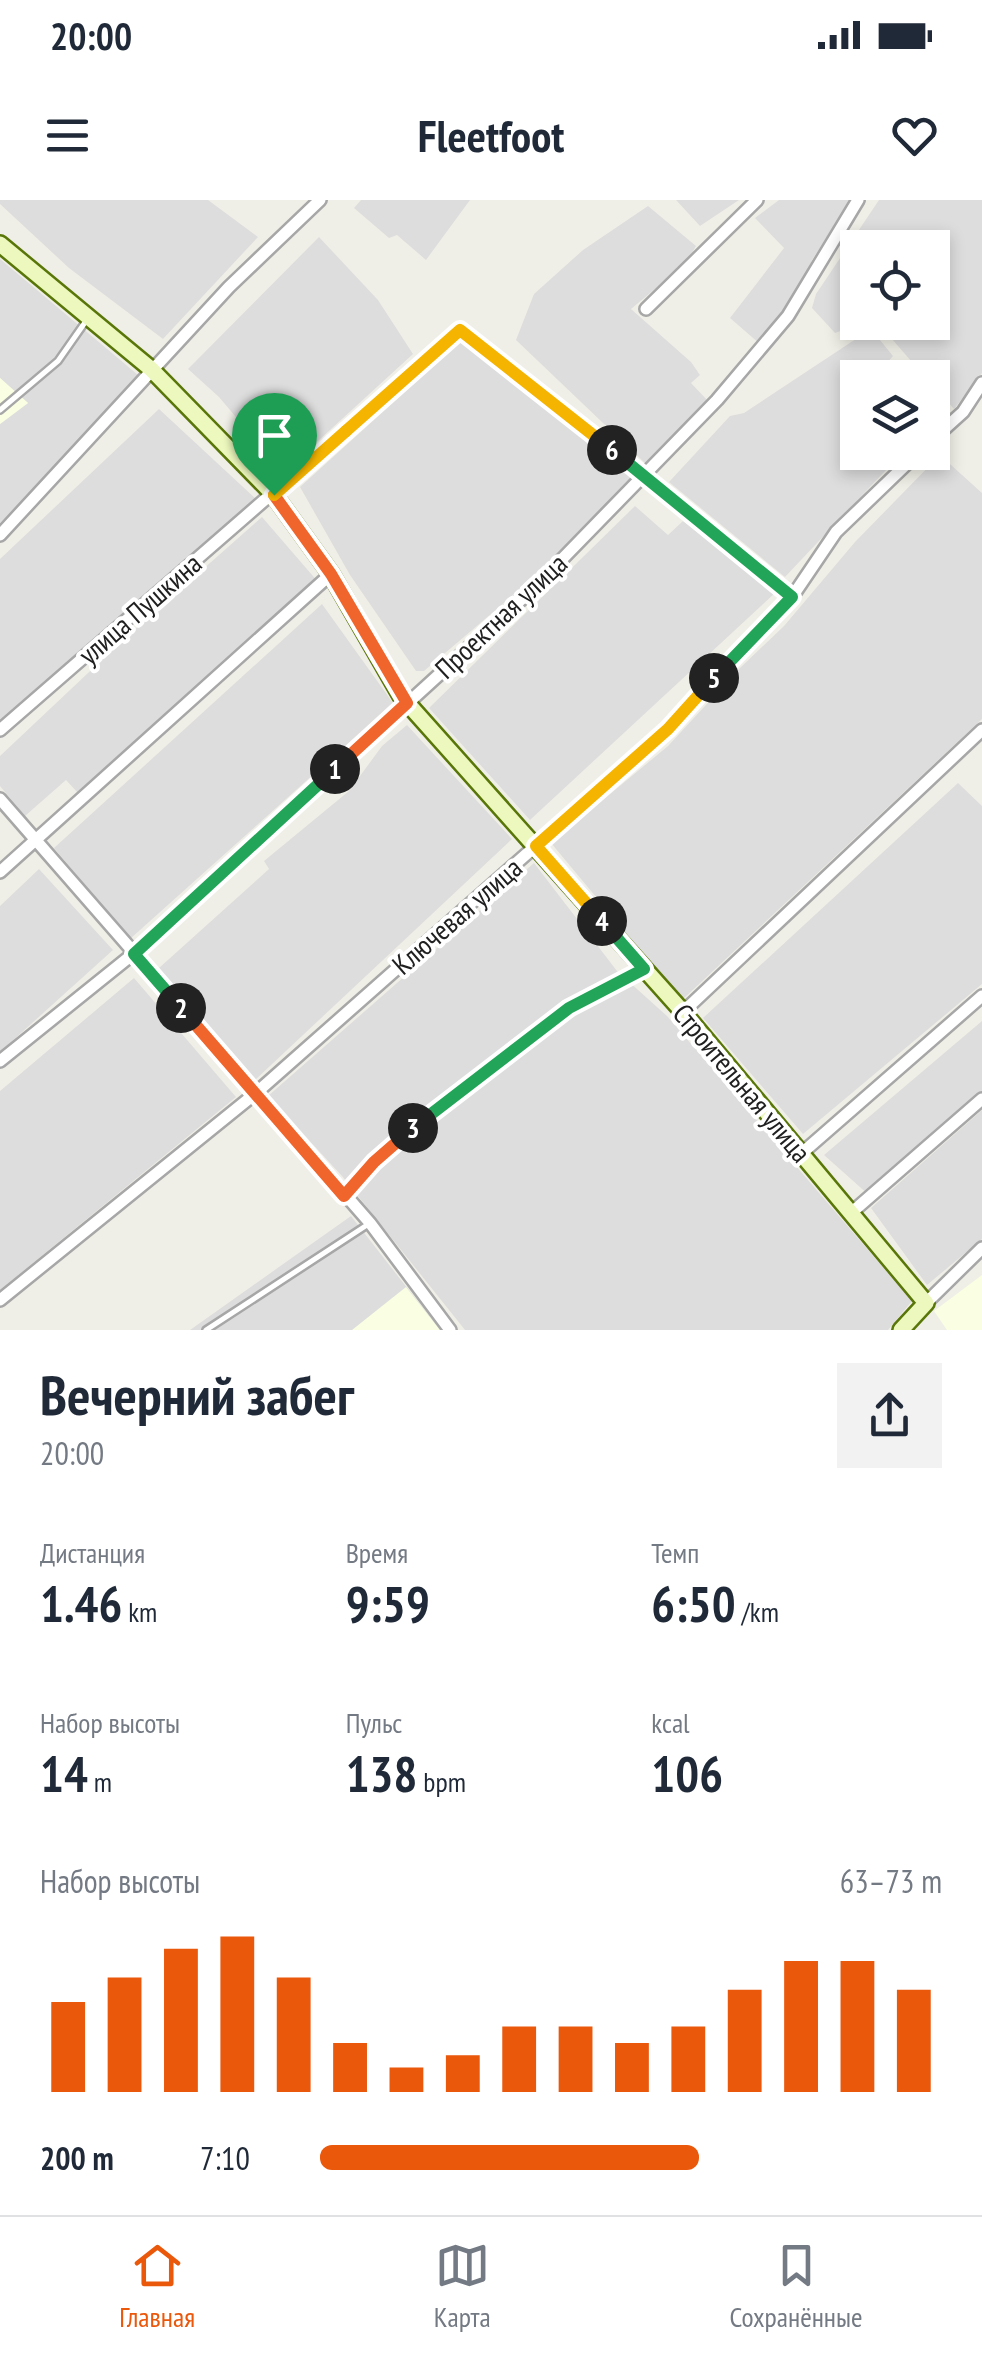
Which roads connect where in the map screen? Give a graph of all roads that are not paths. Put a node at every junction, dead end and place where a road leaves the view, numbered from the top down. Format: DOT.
graph roads {
  1 [pos="320,200"];
  2 [pos="756,200"];
  3 [pos="858,200"];
  4 [pos="0,244"];
  5 [pos="646,308"];
  6 [pos="88,318"];
  7 [pos="151,368"];
  8 [pos="982,383"];
  9 [pos="0,410"];
  10 [pos="950,423"];
  11 [pos="900,470"];
  12 [pos="645,476"];
  13 [pos="274,495"];
  14 [pos="0,534"];
  15 [pos="331,574"];
  16 [pos="792,597"];
  17 [pos="407,703"];
  18 [pos="0,730"];
  19 [pos="982,730"];
  20 [pos="0,799"];
  21 [pos="36,841"];
  22 [pos="536,846"];
  23 [pos="0,872"];
  24 [pos="134,954"];
  25 [pos="644,969"];
  26 [pos="982,996"];
  27 [pos="683,1012"];
  28 [pos="0,1061"];
  29 [pos="256,1094"];
  30 [pos="982,1099"];
  31 [pos="802,1153"];
  32 [pos="344,1196"];
  33 [pos="851,1212"];
  34 [pos="370,1223"];
  35 [pos="982,1248"];
  36 [pos="0,1300"];
  37 [pos="926,1303"];
  38 [pos="206,1330"];
  39 [pos="450,1330"];
  40 [pos="901,1330"];
  1 -- 7 [label="street"];
  2 -- 5 [label="street"];
  3 -- 12 [label="street, Проектная улица"];
  4 -- 6 [label="street, Строительная улица"];
  6 -- 7 [label="street, Строительная улица"];
  6 -- 9 [label="lane"];
  7 -- 13 [label="street, Строительная улица"];
  7 -- 14 [label="street"];
  8 -- 10 [label="street"];
  11 -- 16 [label="street, Ключевая улица"];
  12 -- 13 [label="street, улица Пушкина"];
  12 -- 16 [label="street"];
  12 -- 17 [label="street, Проектная улица"];
  13 -- 15 [label="street, Строительная улица"];
  13 -- 18 [label="street, улица Пушкина"];
  15 -- 17 [label="street, Строительная улица"];
  15 -- 21 [label="street"];
  16 -- 22 [label="street, Ключевая улица"];
  17 -- 22 [label="street, Строительная улица"];
  17 -- 24 [label="street, Проектная улица"];
  19 -- 27 [label="street"];
  20 -- 21 [label="street"];
  21 -- 23 [label="street"];
  21 -- 24 [label="street"];
  22 -- 25 [label="street, Строительная улица"];
  22 -- 29 [label="street, Ключевая улица"];
  24 -- 28 [label="street, Проектная улица"];
  24 -- 29 [label="street"];
  25 -- 27 [label="street, Строительная улица"];
  25 -- 32 [label="lane"];
  26 -- 31 [label="street"];
  27 -- 31 [label="street, Строительная улица"];
  29 -- 32 [label="street"];
  29 -- 36 [label="street, Ключевая улица"];
  30 -- 33 [label="street"];
  31 -- 33 [label="street, Строительная улица"];
  32 -- 34 [label="street"];
  33 -- 37 [label="street, Строительная улица"];
  34 -- 38 [label="lane"];
  34 -- 39 [label="street"];
  35 -- 37 [label="street"];
  37 -- 40 [label="street"];
}
